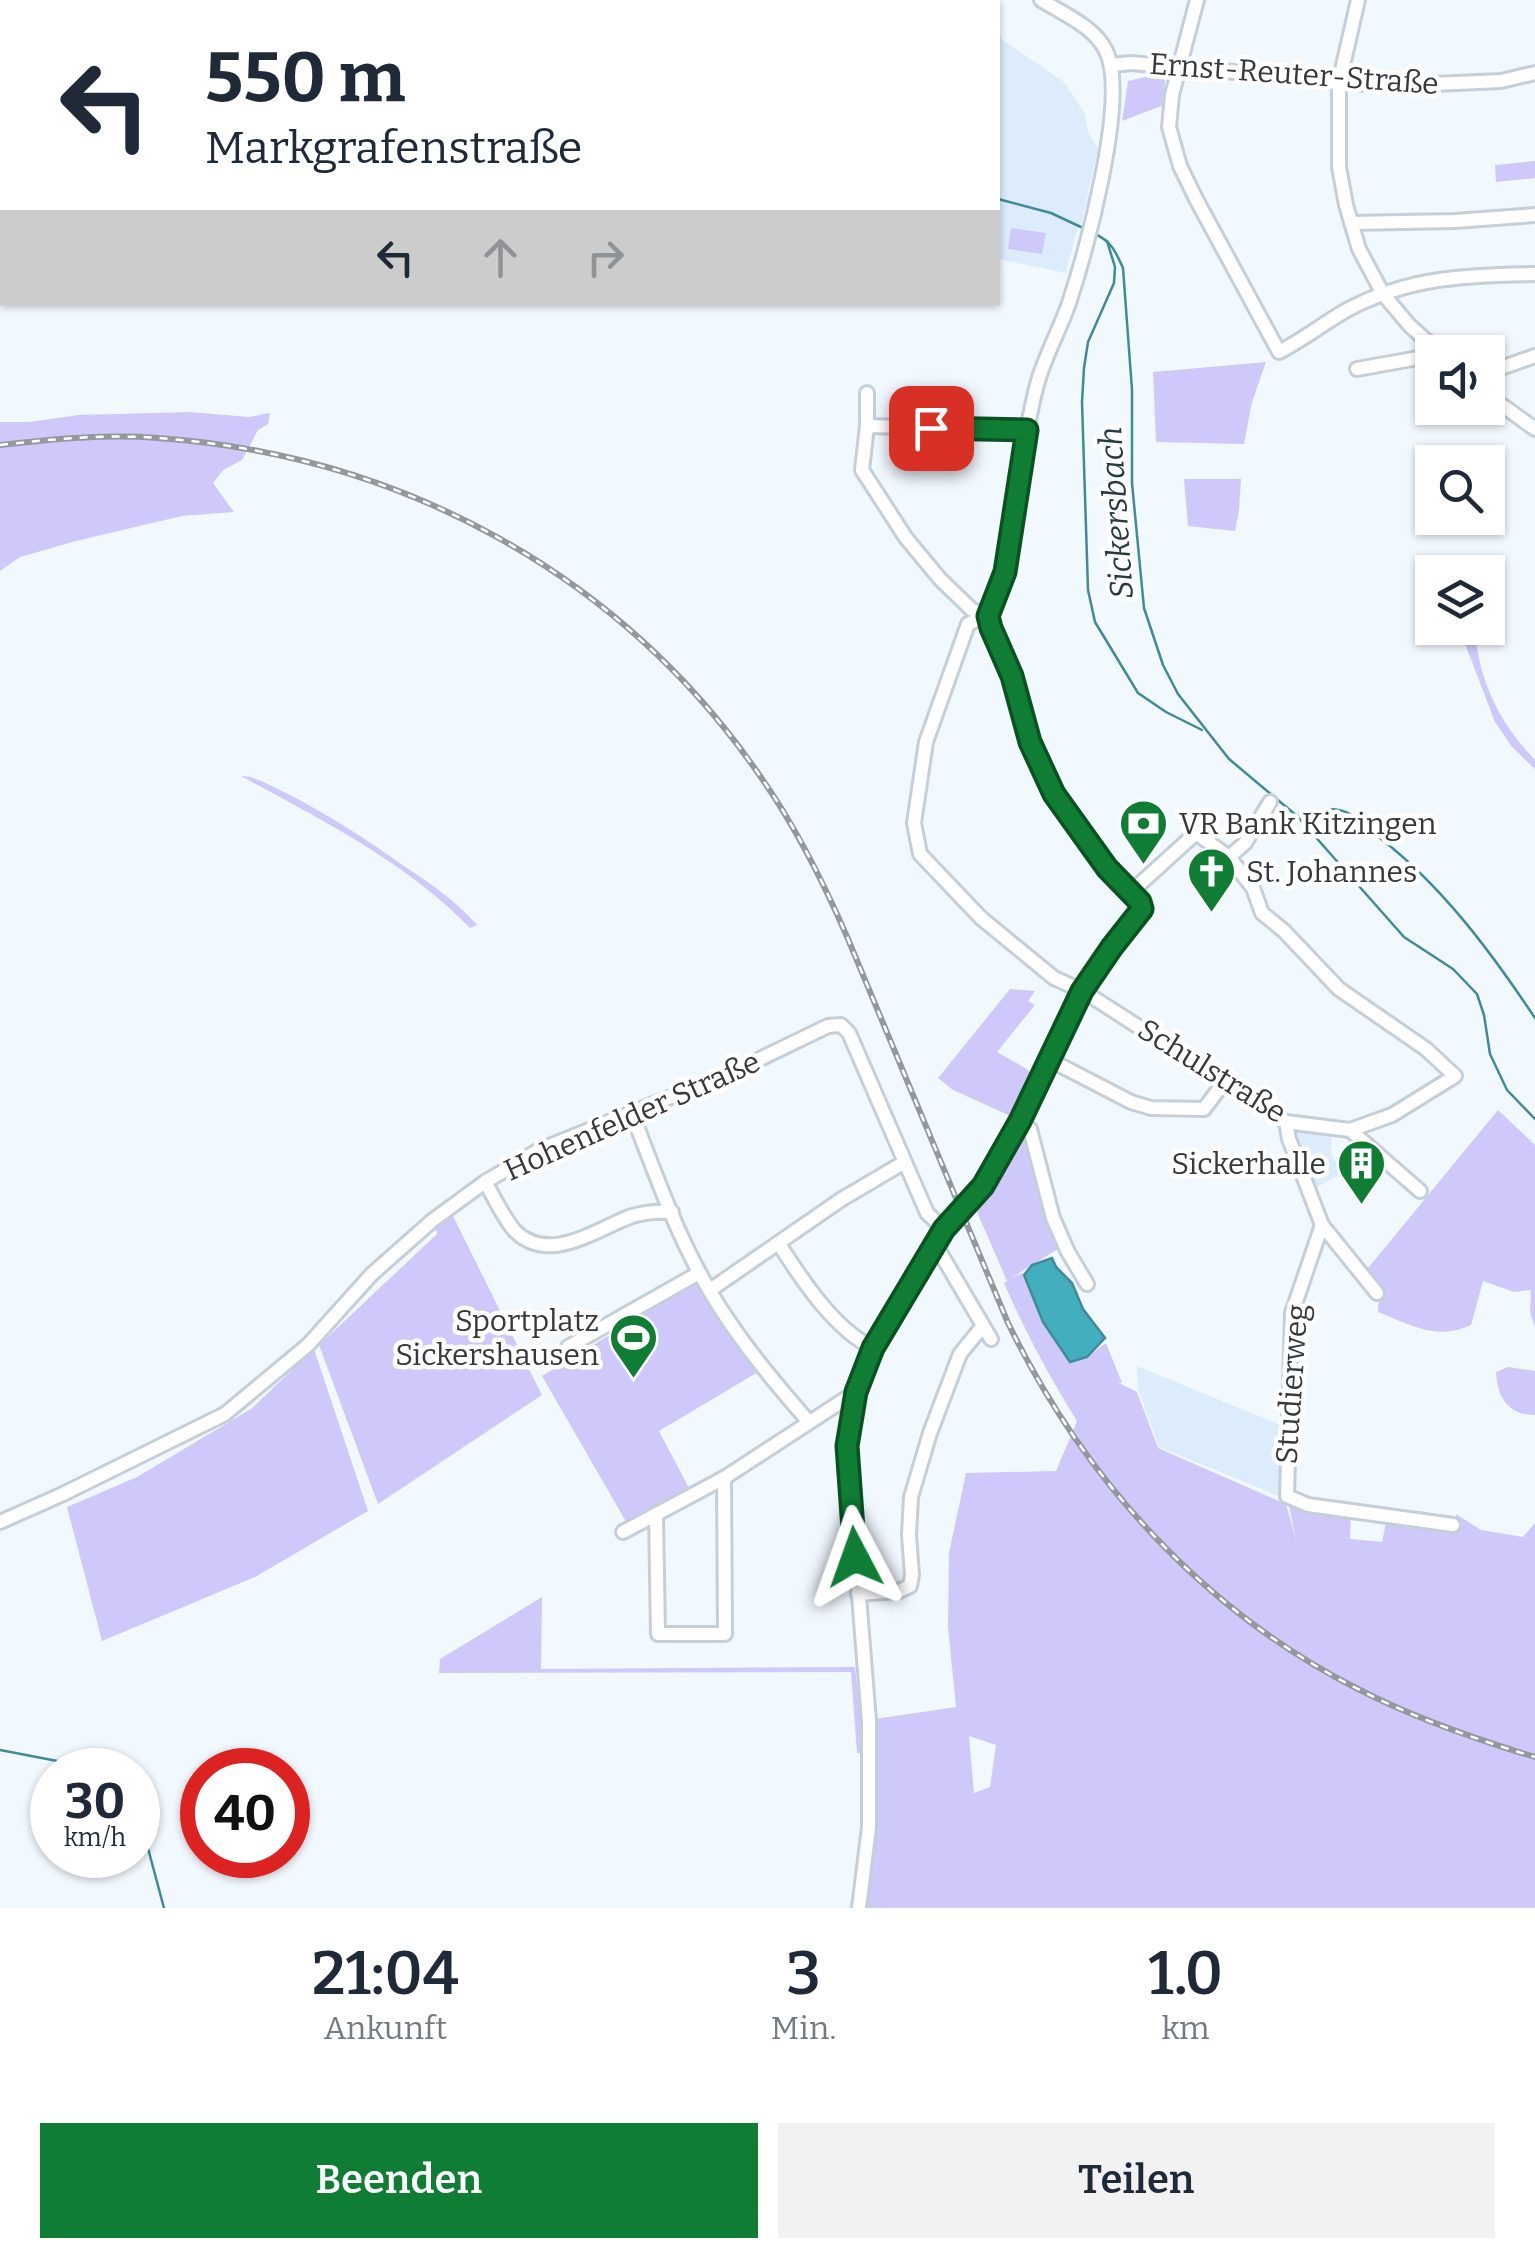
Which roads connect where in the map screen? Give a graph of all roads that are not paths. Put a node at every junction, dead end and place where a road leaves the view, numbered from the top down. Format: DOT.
graph roads {
  1 [pos="1041,0"];
  2 [pos="1197,0"];
  3 [pos="1358,0"];
  4 [pos="1112,65"];
  5 [pos="1179,68"];
  6 [pos="1535,73"];
  7 [pos="1339,83"];
  8 [pos="1535,216"];
  9 [pos="1351,222"];
  10 [pos="1535,274"];
  11 [pos="1383,294"];
  12 [pos="1420,335"];
  13 [pos="1535,356"];
  14 [pos="1415,358"];
  15 [pos="1505,367"];
  16 [pos="1357,369"];
  17 [pos="867,393"];
  18 [pos="1505,407"];
  19 [pos="1532,424"];
  20 [pos="867,426"];
  21 [pos="1027,430"];
  22 [pos="988,616"];
  23 [pos="1270,802"];
  24 [pos="1229,856"];
  25 [pos="1130,893"];
  26 [pos="1082,991"];
  27 [pos="1050,1060"];
  28 [pos="1225,1081"];
  29 [pos="632,1114"];
  30 [pos="1020,1121"];
  31 [pos="1286,1122"];
  32 [pos="1350,1130"];
  33 [pos="903,1163"];
  34 [pos="485,1182"];
  35 [pos="1420,1192"];
  36 [pos="672,1212"];
  37 [pos="1322,1225"];
  38 [pos="944,1229"];
  39 [pos="779,1244"];
  40 [pos="935,1244"];
  41 [pos="699,1273"];
  42 [pos="1086,1284"];
  43 [pos="710,1290"];
  44 [pos="1377,1293"];
  45 [pos="568,1348"];
  46 [pos="873,1348"];
  47 [pos="856,1392"];
  48 [pos="808,1422"];
  49 [pos="724,1478"];
  50 [pos="656,1514"];
  51 [pos="0,1522"];
  52 [pos="1454,1525"];
  53 [pos="623,1532"];
  54 [pos="858,1594"];
  55 [pos="859,1908"];
  1 -- 4 [label="street"];
  2 -- 5 [label="street"];
  3 -- 7 [label="street"];
  4 -- 5 [label="street, Ernst-Reuter-Straße"];
  4 -- 21 [label="street, Schulstraße"];
  5 -- 7 [label="street, Ernst-Reuter-Straße"];
  5 -- 11 [label="street"];
  6 -- 7 [label="street, Ernst-Reuter-Straße"];
  7 -- 9 [label="street"];
  8 -- 9 [label="street"];
  9 -- 11 [label="street"];
  10 -- 11 [label="street"];
  11 -- 12 [label="street"];
  13 -- 15 [label="street"];
  14 -- 16 [label="street"];
  17 -- 20 [label="street"];
  18 -- 19 [label="street"];
  20 -- 21 [label="street"];
  20 -- 22 [label="street"];
  21 -- 22 [label="street, Schulstraße"];
  22 -- 25 [label="street"];
  22 -- 26 [label="street, Schulstraße"];
  23 -- 24 [label="street"];
  24 -- 25 [label="street"];
  24 -- 32 [label="street, Schulstraße"];
  25 -- 26 [label="street"];
  26 -- 27 [label="street"];
  26 -- 28 [label="street, Schulstraße"];
  27 -- 28 [label="street"];
  27 -- 30 [label="street"];
  28 -- 31 [label="street, Schulstraße"];
  29 -- 33 [label="street, Hohenfelder Straße"];
  29 -- 34 [label="street, Hohenfelder Straße"];
  29 -- 36 [label="street"];
  30 -- 38 [label="street"];
  30 -- 42 [label="street"];
  31 -- 32 [label="street, Schulstraße"];
  31 -- 37 [label="street"];
  32 -- 35 [label="street"];
  33 -- 38 [label="street, Hohenfelder Straße"];
  33 -- 39 [label="street"];
  34 -- 36 [label="street"];
  34 -- 51 [label="street, Hohenfelder Straße"];
  36 -- 41 [label="street"];
  37 -- 44 [label="street"];
  37 -- 52 [label="street, Studierweg"];
  38 -- 40 [label="street"];
  39 -- 43 [label="street"];
  39 -- 46 [label="street"];
  40 -- 46 [label="street"];
  40 -- 54 [label="street"];
  41 -- 43 [label="street"];
  41 -- 45 [label="street"];
  43 -- 48 [label="street"];
  46 -- 47 [label="street"];
  47 -- 48 [label="street"];
  47 -- 54 [label="street"];
  48 -- 49 [label="street"];
  49 -- 50 [label="street"];
  49 -- 50 [label="street"];
  50 -- 53 [label="street"];
  54 -- 55 [label="street"];
}
